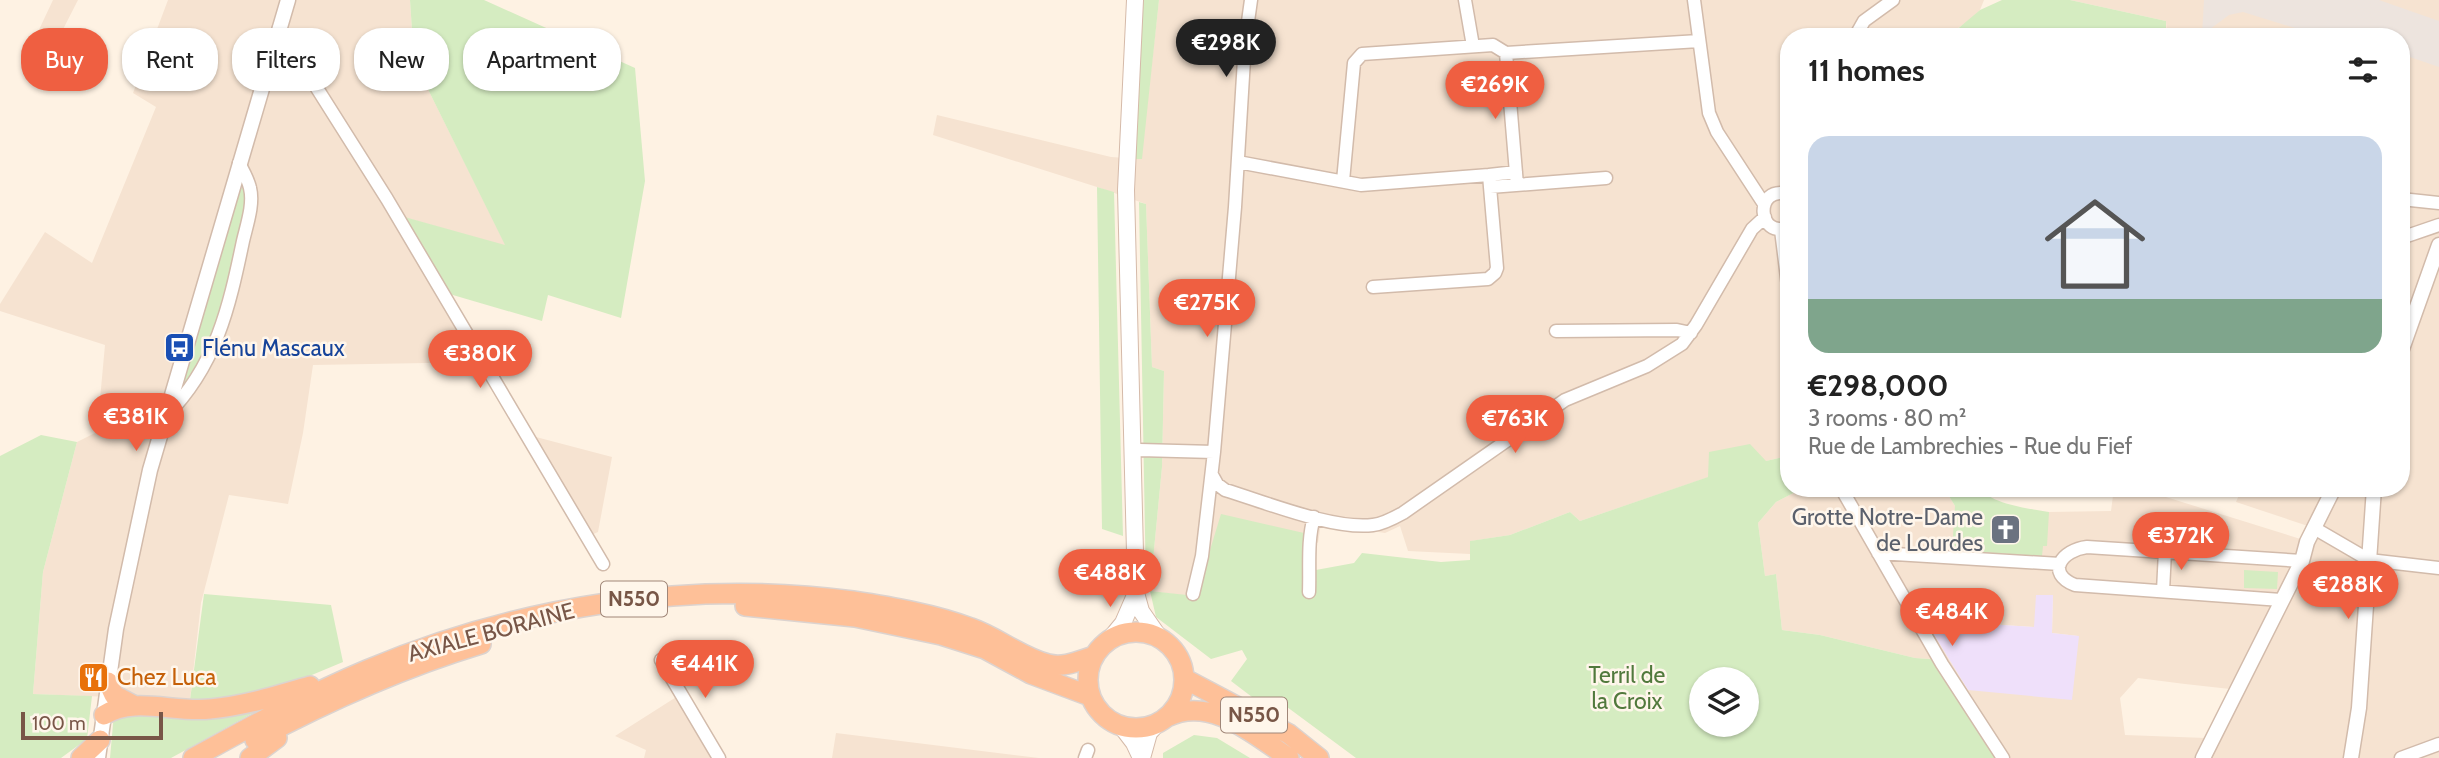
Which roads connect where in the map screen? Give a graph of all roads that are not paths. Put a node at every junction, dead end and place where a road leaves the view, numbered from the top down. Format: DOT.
graph roads {
  1 [pos="288,0"];
  2 [pos="1135,0"];
  3 [pos="1251,0"];
  4 [pos="1465,0"];
  5 [pos="1694,0"];
  6 [pos="1893,0"];
  7 [pos="279,28"];
  8 [pos="1860,28"];
  9 [pos="1699,41"];
  10 [pos="1473,46"];
  11 [pos="1506,53"];
  12 [pos="260,91"];
  13 [pos="319,91"];
  14 [pos="1238,162"];
  15 [pos="239,163"];
  16 [pos="1606,177"];
  17 [pos="1517,178"];
  18 [pos="1343,181"];
  19 [pos="1489,181"];
  20 [pos="1780,193"];
  21 [pos="2410,200"];
  22 [pos="2439,203"];
  23 [pos="1765,211"];
  24 [pos="2439,225"];
  25 [pos="1780,227"];
  26 [pos="2410,235"];
  27 [pos="2439,245"];
  28 [pos="1373,287"];
  29 [pos="2410,327"];
  30 [pos="1556,331"];
  31 [pos="1691,333"];
  32 [pos="163,418"];
  33 [pos="1132,452"];
  34 [pos="1214,452"];
  35 [pos="1212,475"];
  36 [pos="1846,497"];
  37 [pos="2330,497"];
  38 [pos="2373,497"];
  39 [pos="1314,516"];
  40 [pos="2314,528"];
  41 [pos="2165,551"];
  42 [pos="1878,553"];
  43 [pos="2369,560"];
  44 [pos="2302,561"];
  45 [pos="603,564"];
  46 [pos="2060,564"];
  47 [pos="2439,568"];
  48 [pos="2163,591"];
  49 [pos="1309,592"];
  50 [pos="1136,593"];
  51 [pos="1193,594"];
  52 [pos="2281,600"];
  53 [pos="1158,637"];
  54 [pos="1109,640"];
  55 [pos="1094,656"];
  56 [pos="661,660"];
  57 [pos="365,671"];
  58 [pos="1185,679"];
  59 [pos="108,682"];
  60 [pos="1090,696"];
  61 [pos="337,698"];
  62 [pos="133,705"];
  63 [pos="104,715"];
  64 [pos="1162,720"];
  65 [pos="1121,726"];
  66 [pos="2439,744"];
  67 [pos="99,749"];
  68 [pos="80,758"];
  69 [pos="193,758"];
  70 [pos="220,758"];
  71 [pos="250,758"];
  72 [pos="719,758"];
  73 [pos="1142,758"];
  74 [pos="1289,758"];
  75 [pos="1319,758"];
  76 [pos="2003,758"];
  77 [pos="2203,758"];
  78 [pos="2351,758"];
  79 [pos="2401,758"];
  1 -- 7 [label="street"];
  2 -- 33 [label="main road"];
  3 -- 14 [label="street"];
  4 -- 10 [label="street"];
  5 -- 9 [label="street"];
  6 -- 8 [label="street"];
  9 -- 11 [label="street"];
  9 -- 23 [label="street"];
  10 -- 11 [label="street"];
  10 -- 18 [label="street"];
  11 -- 17 [label="street"];
  12 -- 15 [label="street"];
  13 -- 45 [label="street"];
  14 -- 18 [label="street"];
  14 -- 34 [label="street"];
  15 -- 32 [label="street"];
  15 -- 32 [label="street"];
  16 -- 17 [label="street"];
  17 -- 19 [label="street"];
  18 -- 19 [label="street"];
  19 -- 28 [label="street"];
  20 -- 23 [label="street"];
  21 -- 22 [label="street"];
  23 -- 25 [label="street"];
  23 -- 31 [label="street"];
  24 -- 26 [label="street"];
  27 -- 29 [label="street"];
  30 -- 31 [label="street"];
  31 -- 39 [label="street"];
  32 -- 59 [label="street"];
  33 -- 34 [label="street"];
  33 -- 50 [label="main road"];
  34 -- 35 [label="street"];
  35 -- 39 [label="street"];
  35 -- 51 [label="street"];
  36 -- 42 [label="street"];
  37 -- 40 [label="street"];
  38 -- 43 [label="street"];
  39 -- 49 [label="street"];
  40 -- 43 [label="street"];
  40 -- 44 [label="street"];
  41 -- 44 [label="street"];
  41 -- 46 [label="street"];
  41 -- 48 [label="street"];
  42 -- 46 [label="street"];
  42 -- 76 [label="street"];
  43 -- 47 [label="street"];
  43 -- 78 [label="street"];
  44 -- 52 [label="street"];
  46 -- 48 [label="street"];
  48 -- 52 [label="street"];
  50 -- 53 [label="main road"];
  50 -- 54 [label="main road"];
  52 -- 77 [label="street"];
  53 -- 54 [label="highway"];
  53 -- 58 [label="highway"];
  54 -- 55 [label="highway"];
  55 -- 57 [label="highway, AXIALE BORAINE / N550"];
  55 -- 60 [label="highway"];
  56 -- 72 [label="street"];
  57 -- 62 [label="highway"];
  57 -- 69 [label="highway, AXIALE BORAINE / N550"];
  58 -- 64 [label="highway"];
  58 -- 75 [label="highway, N550"];
  59 -- 62 [label="highway"];
  59 -- 63 [label="street"];
  60 -- 61 [label="highway, AXIALE BORAINE / N550"];
  60 -- 65 [label="highway, N550"];
  61 -- 70 [label="highway, AXIALE BORAINE / N550"];
  61 -- 71 [label="highway"];
  62 -- 63 [label="highway"];
  63 -- 67 [label="street"];
  64 -- 65 [label="highway, N550"];
  64 -- 73 [label="main road"];
  64 -- 74 [label="highway, N550"];
  65 -- 73 [label="main road"];
  66 -- 79 [label="street"];
  67 -- 68 [label="highway"];
}
